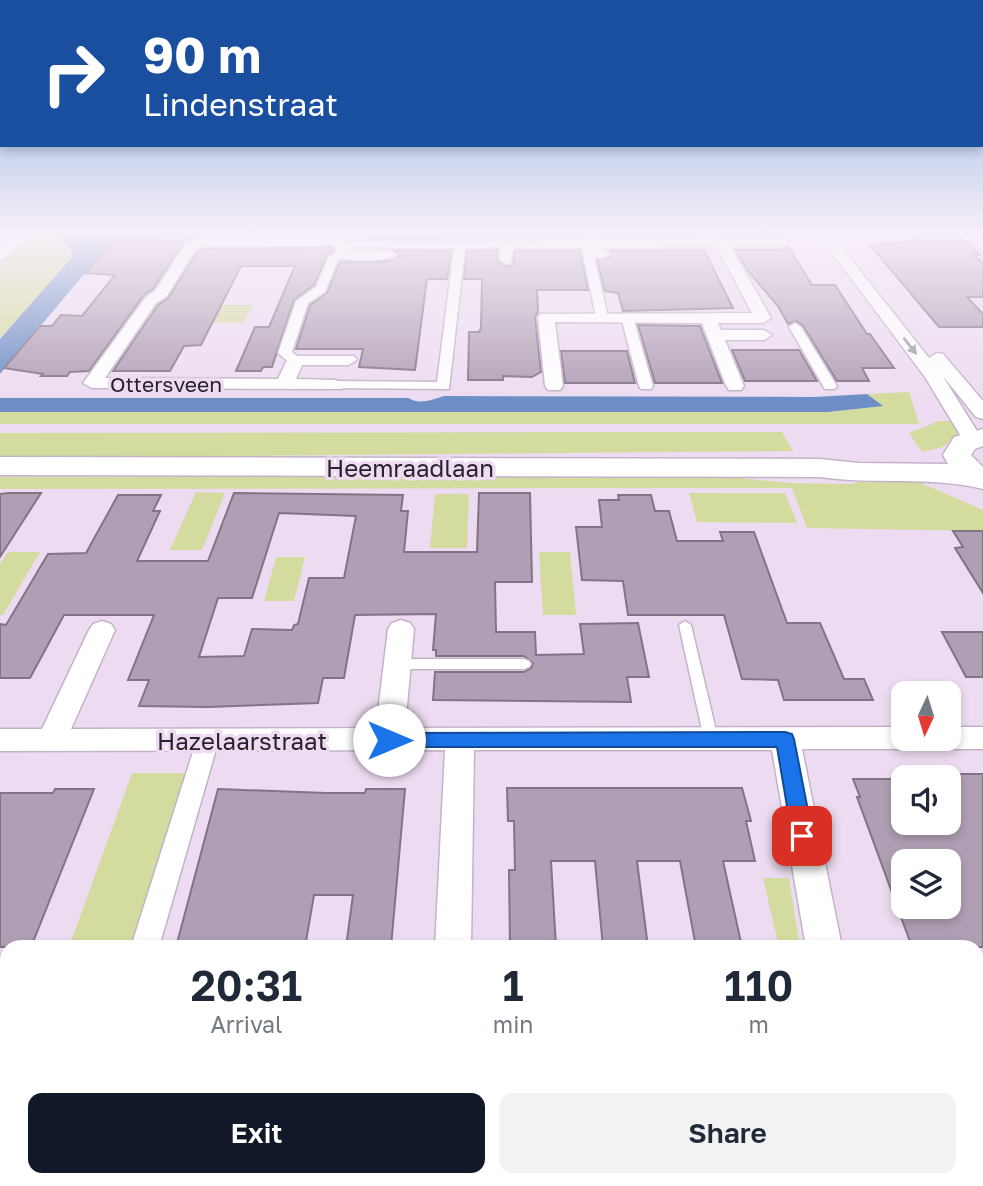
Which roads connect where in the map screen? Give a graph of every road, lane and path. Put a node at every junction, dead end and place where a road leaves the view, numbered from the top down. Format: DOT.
graph roads {
  1 [pos="164,289"];
  2 [pos="320,289"];
  3 [pos="455,289"];
  4 [pos="594,289"];
  5 [pos="747,289"];
  6 [pos="867,289"];
  7 [pos="884,289"];
  8 [pos="534,302"];
  9 [pos="595,317"];
  10 [pos="627,317"];
  11 [pos="708,318"];
  12 [pos="794,327"];
  13 [pos="715,335"];
  14 [pos="764,335"];
  15 [pos="295,360"];
  16 [pos="348,360"];
  17 [pos="285,385"];
  18 [pos="336,385"];
  19 [pos="554,386"];
  20 [pos="646,386"];
  21 [pos="735,386"];
  22 [pos="830,386"];
  23 [pos="983,413"];
  24 [pos="974,457"];
  25 [pos="0,467"];
  26 [pos="685,625"];
  27 [pos="401,629"];
  28 [pos="102,630"];
  29 [pos="397,664"];
  30 [pos="524,664"];
  31 [pos="891,738"];
  32 [pos="961,738"];
  33 [pos="983,738"];
  34 [pos="208,739"];
  35 [pos="711,739"];
  36 [pos="785,739"];
  37 [pos="0,740"];
  38 [pos="51,740"];
  39 [pos="389,740"];
  40 [pos="460,740"];
  41 [pos="147,940"];
  42 [pos="453,940"];
  43 [pos="823,940"];
  1 -- 17 [label="street, Ottersveen"];
  2 -- 15 [label="street"];
  3 -- 18 [label="street, Ottersveen"];
  4 -- 9 [label="street"];
  5 -- 11 [label="street"];
  6 -- 24 [label="street, one-way"];
  7 -- 23 [label="street"];
  8 -- 9 [label="street"];
  9 -- 10 [label="street"];
  9 -- 19 [label="street"];
  10 -- 11 [label="street"];
  10 -- 20 [label="street"];
  11 -- 13 [label="street"];
  12 -- 22 [label="street"];
  13 -- 14 [label="street"];
  13 -- 21 [label="street"];
  15 -- 16 [label="street"];
  15 -- 17 [label="street"];
  17 -- 18 [label="street, Ottersveen"];
  24 -- 25 [label="main road, Heemraadlaan"];
  26 -- 35 [label="lane"];
  27 -- 29 [label="street"];
  28 -- 38 [label="street"];
  29 -- 30 [label="lane"];
  29 -- 39 [label="street"];
  31 -- 36 [label="street, Hazelaarstraat"];
  32 -- 33 [label="street"];
  34 -- 38 [label="street, Hazelaarstraat"];
  34 -- 39 [label="street, Hazelaarstraat"];
  34 -- 41 [label="street"];
  35 -- 36 [label="street, Hazelaarstraat"];
  35 -- 40 [label="street, Hazelaarstraat"];
  36 -- 43 [label="street"];
  37 -- 38 [label="street, Hazelaarstraat"];
  39 -- 40 [label="street, Hazelaarstraat"];
  40 -- 42 [label="street"];
}
